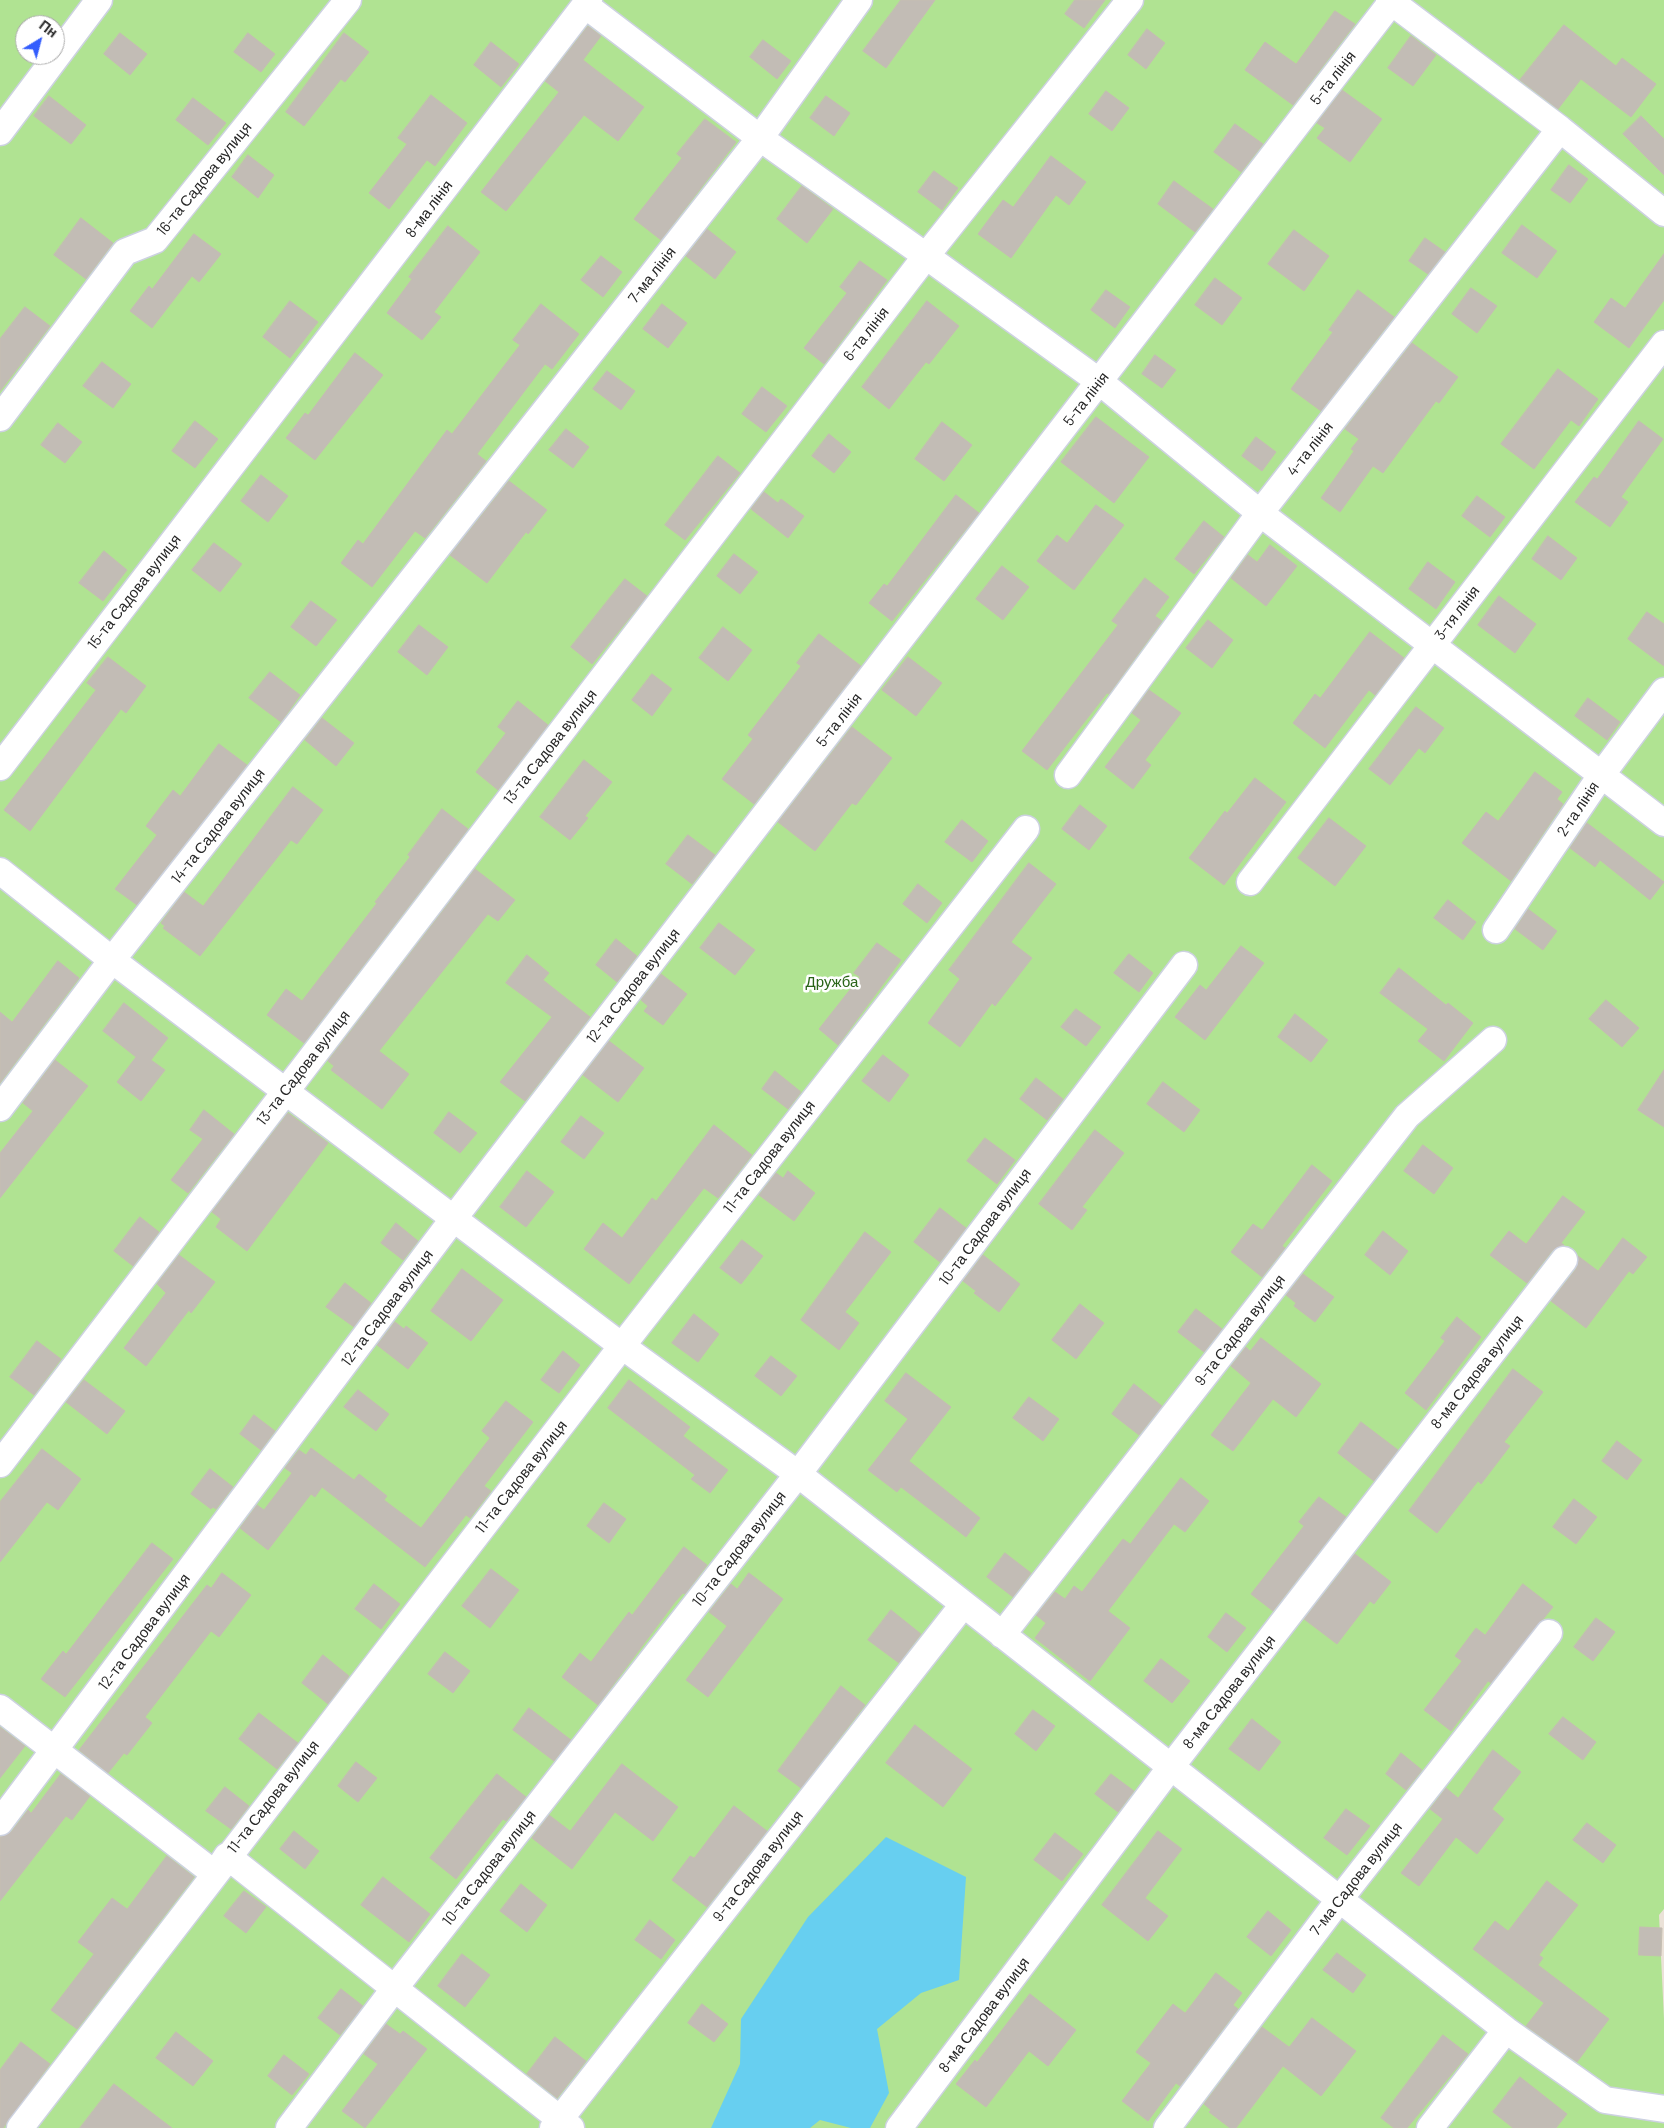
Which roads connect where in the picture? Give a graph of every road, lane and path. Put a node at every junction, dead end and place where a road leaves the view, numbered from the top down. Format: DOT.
graph roads {
  1 [pos="99,0"];
  2 [pos="348,0"];
  3 [pos="859,0"];
  4 [pos="1130,0"];
  5 [pos="1391,1"];
  6 [pos="587,2"];
  7 [pos="1560,129"];
  8 [pos="0,132"];
  9 [pos="760,138"];
  10 [pos="1664,213"];
  11 [pos="926,256"];
  12 [pos="1664,344"];
  13 [pos="1100,382"];
  14 [pos="0,418"];
  15 [pos="268,418"];
  16 [pos="1260,513"];
  17 [pos="439,547"];
  18 [pos="1432,647"];
  19 [pos="607,672"];
  20 [pos="1664,691"];
  21 [pos="0,767"];
  22 [pos="1602,774"];
  23 [pos="1068,775"];
  24 [pos="779,798"];
  25 [pos="1664,823"];
  26 [pos="1026,829"];
  27 [pos="0,871"];
  28 [pos="1250,882"];
  29 [pos="1496,930"];
  30 [pos="112,960"];
  31 [pos="1184,965"];
  32 [pos="1493,1040"];
  33 [pos="284,1091"];
  34 [pos="0,1108"];
  35 [pos="454,1218"];
  36 [pos="1564,1260"];
  37 [pos="622,1346"];
  38 [pos="0,1464"];
  39 [pos="798,1474"];
  40 [pos="963,1605"];
  41 [pos="1549,1633"];
  42 [pos="1002,1635"];
  43 [pos="0,1708"];
  44 [pos="56,1751"];
  45 [pos="1170,1768"];
  46 [pos="0,1822"];
  47 [pos="221,1865"];
  48 [pos="1339,1900"];
  49 [pos="394,1989"];
  50 [pos="1506,2030"];
  51 [pos="1664,2109"];
  52 [pos="561,2125"];
  53 [pos="20,2128"];
  54 [pos="289,2128"];
  55 [pos="899,2128"];
  56 [pos="1167,2128"];
  57 [pos="1430,2128"];
  1 -- 8 [label="street"];
  2 -- 14 [label="street, 16-та Садова вулиця"];
  3 -- 9 [label="street, 7-ма лінія"];
  4 -- 11 [label="street, 6-та лінія"];
  5 -- 7 [label="street"];
  5 -- 13 [label="street, 5-та лінія"];
  6 -- 9 [label="street"];
  6 -- 15 [label="street, 8-ма лінія"];
  7 -- 10 [label="street"];
  7 -- 16 [label="street, 4-та лінія"];
  9 -- 11 [label="street"];
  9 -- 17 [label="street, 7-ма лінія"];
  11 -- 13 [label="street"];
  11 -- 19 [label="street, 6-та лінія"];
  12 -- 18 [label="street, 3-тя лінія"];
  13 -- 16 [label="street"];
  13 -- 24 [label="street, 5-та лінія"];
  15 -- 21 [label="street, 15-та Садова вулиця"];
  16 -- 18 [label="street"];
  16 -- 23 [label="street, 4-та лінія"];
  17 -- 30 [label="street, 14-та Садова вулиця"];
  18 -- 22 [label="street"];
  18 -- 28 [label="street, 3-тя лінія"];
  19 -- 33 [label="street, 13-та Садова вулиця"];
  20 -- 22 [label="street, 2-га лінія"];
  22 -- 25 [label="street"];
  22 -- 29 [label="street, 2-га лінія"];
  24 -- 35 [label="street, 12-та Садова вулиця"];
  26 -- 37 [label="street, 11-та Садова вулиця"];
  27 -- 30 [label="street"];
  30 -- 33 [label="street"];
  30 -- 34 [label="street, 14-та Садова вулиця"];
  31 -- 39 [label="street, 10-та Садова вулиця"];
  32 -- 42 [label="street, 9-та Садова вулиця"];
  33 -- 35 [label="street"];
  33 -- 38 [label="street, 13-та Садова вулиця"];
  35 -- 37 [label="street"];
  35 -- 44 [label="street, 12-та Садова вулиця"];
  36 -- 45 [label="street, 8-ма Садова вулиця"];
  37 -- 39 [label="street"];
  37 -- 47 [label="street, 11-та Садова вулиця"];
  39 -- 40 [label="street"];
  39 -- 49 [label="street, 10-та Садова вулиця"];
  40 -- 42 [label="street"];
  40 -- 52 [label="street, 9-та Садова вулиця"];
  41 -- 48 [label="street, 7-ма Садова вулиця"];
  42 -- 45 [label="street"];
  43 -- 44 [label="street"];
  44 -- 46 [label="street, 12-та Садова вулиця"];
  44 -- 47 [label="street"];
  45 -- 48 [label="street"];
  45 -- 55 [label="street, 8-ма Садова вулиця"];
  47 -- 49 [label="street"];
  47 -- 53 [label="street, 11-та Садова вулиця"];
  48 -- 50 [label="street"];
  48 -- 56 [label="street, 7-ма Садова вулиця"];
  49 -- 52 [label="street"];
  49 -- 54 [label="street, 10-та Садова вулиця"];
  50 -- 51 [label="street"];
  50 -- 57 [label="street"];
}
